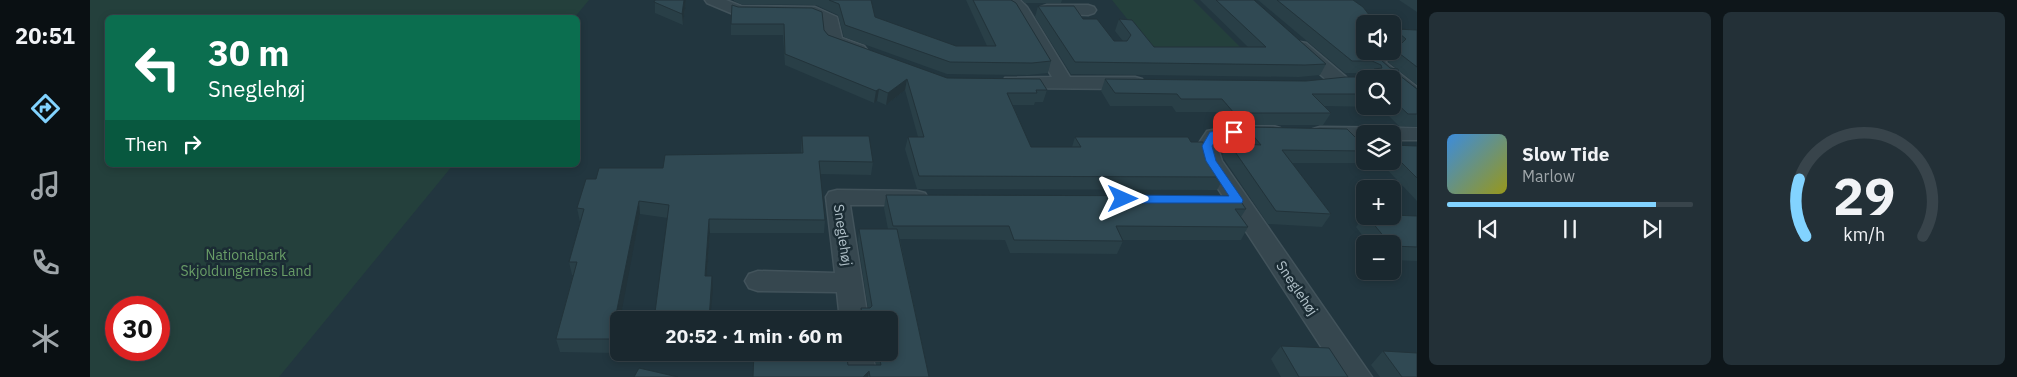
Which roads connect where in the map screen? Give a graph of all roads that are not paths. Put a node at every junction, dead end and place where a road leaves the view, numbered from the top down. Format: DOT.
graph roads {
  1 [pos="714,0"];
  2 [pos="1017,5"];
  3 [pos="1085,5"];
  4 [pos="1100,25"];
  5 [pos="1285,34"];
  6 [pos="871,55"];
  7 [pos="1377,60"];
  8 [pos="1383,70"];
  9 [pos="998,82"];
  10 [pos="1064,82"];
  11 [pos="1156,83"];
  12 [pos="1315,83"];
  13 [pos="1401,85"];
  14 [pos="1417,96"];
  15 [pos="1417,134"];
  16 [pos="935,198"];
  17 [pos="1208,200"];
  18 [pos="1238,200"];
  19 [pos="758,281"];
  20 [pos="849,282"];
  21 [pos="853,311"];
  22 [pos="859,361"];
  23 [pos="862,377"];
  24 [pos="1357,377"];
  1 -- 6 [label="street"];
  2 -- 3 [label="street"];
  2 -- 10 [label="street"];
  3 -- 4 [label="street"];
  5 -- 12 [label="street"];
  7 -- 8 [label="street"];
  9 -- 10 [label="street"];
  10 -- 11 [label="street"];
  13 -- 14 [label="street"];
  15 -- 18 [label="street, Sneglehøj"];
  16 -- 20 [label="street, Sneglehøj"];
  17 -- 18 [label="street"];
  18 -- 24 [label="street, Sneglehøj"];
  19 -- 20 [label="street, Sneglehøj"];
  20 -- 21 [label="street, Sneglehøj"];
  22 -- 23 [label="street"];
}
